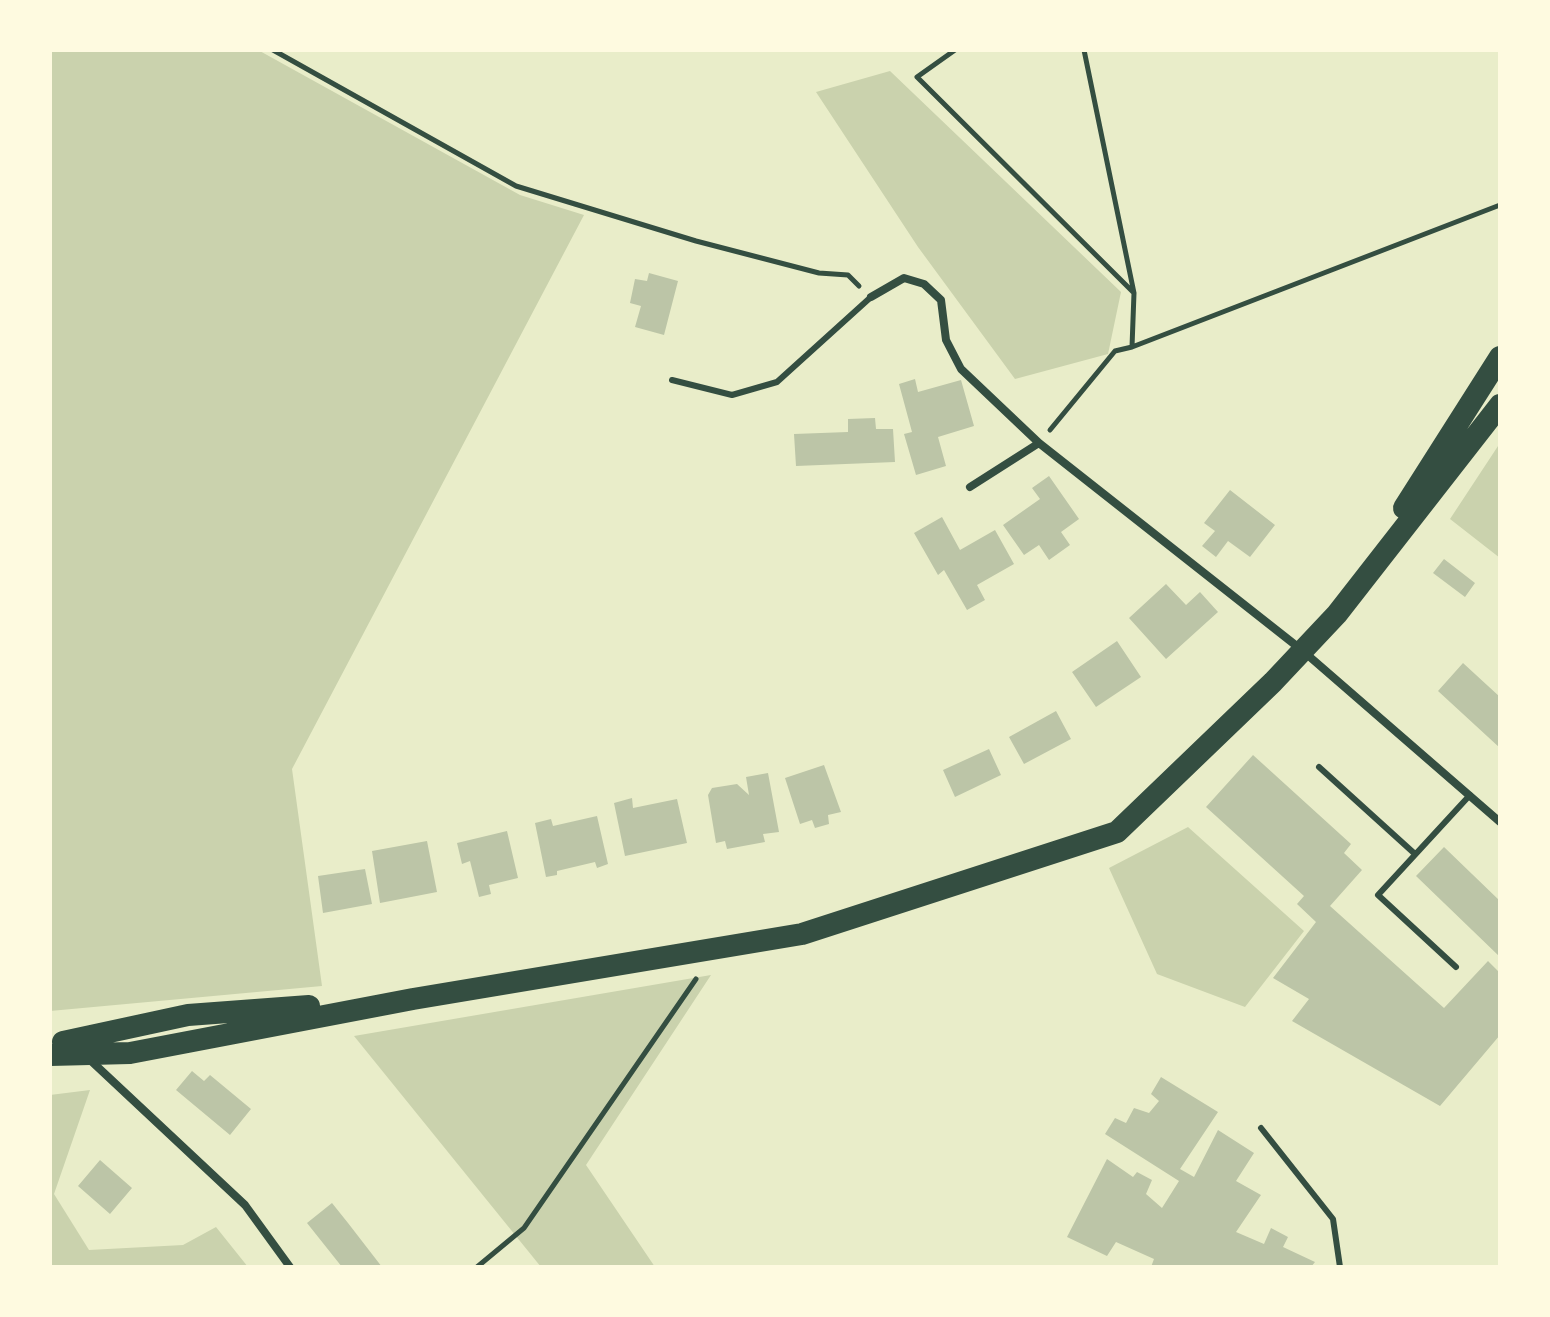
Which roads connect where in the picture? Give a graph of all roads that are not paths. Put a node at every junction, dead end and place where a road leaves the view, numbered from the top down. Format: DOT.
graph roads {
  1 [pos="871,297"];
  2 [pos="1500,357"];
  3 [pos="672,380"];
  4 [pos="1500,405"];
  5 [pos="1039,443"];
  6 [pos="970,487"];
  7 [pos="1337,614"];
  8 [pos="1303,651"];
  9 [pos="1319,767"];
  10 [pos="1470,795"];
  11 [pos="1500,822"];
  12 [pos="1415,854"];
  13 [pos="1456,967"];
  14 [pos="67,1046"];
  15 [pos="50,1055"];
  16 [pos="1261,1128"];
  17 [pos="290,1267"];
  18 [pos="1340,1267"];
  1 -- 3 [label="lane"];
  1 -- 5 [label="street"];
  2 -- 7 [label="highway"];
  4 -- 7 [label="highway"];
  5 -- 6 [label="street"];
  5 -- 8 [label="street"];
  7 -- 8 [label="highway"];
  8 -- 10 [label="street"];
  8 -- 14 [label="highway"];
  9 -- 12 [label="lane"];
  10 -- 11 [label="street"];
  10 -- 12 [label="lane"];
  12 -- 13 [label="lane"];
  14 -- 15 [label="highway"];
  14 -- 17 [label="street"];
  16 -- 18 [label="lane"];
}
